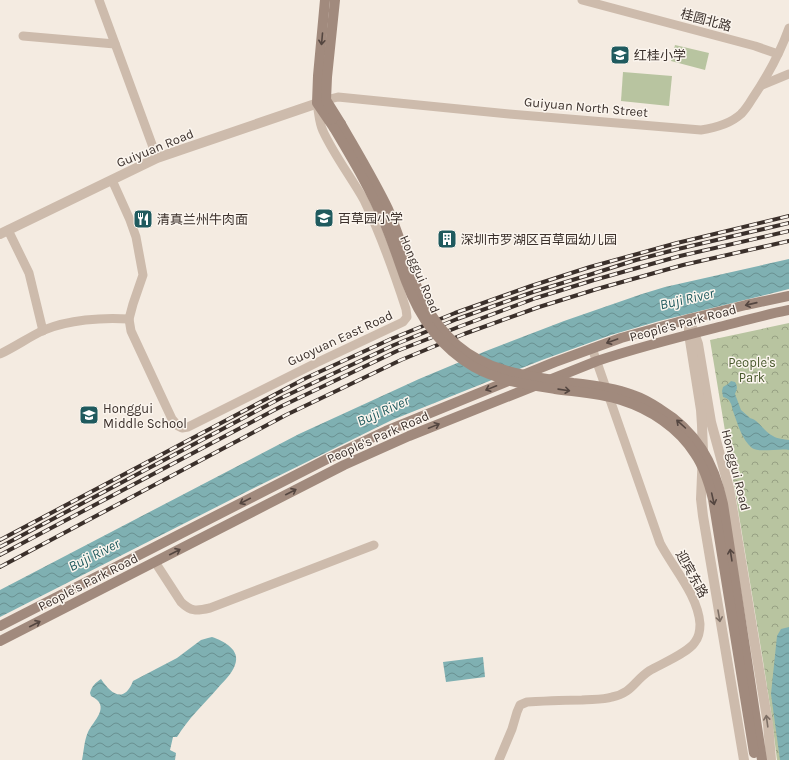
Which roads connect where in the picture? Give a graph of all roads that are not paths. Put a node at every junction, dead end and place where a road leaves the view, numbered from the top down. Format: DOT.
graph roads {
  1 [pos="99,0"];
  2 [pos="325,0"];
  3 [pos="335,0"];
  4 [pos="582,0"];
  5 [pos="788,33"];
  6 [pos="23,36"];
  7 [pos="115,44"];
  8 [pos="778,54"];
  9 [pos="789,74"];
  10 [pos="762,85"];
  11 [pos="321,101"];
  12 [pos="338,126"];
  13 [pos="158,158"];
  14 [pos="112,180"];
  15 [pos="4,232"];
  16 [pos="789,296"];
  17 [pos="789,310"];
  18 [pos="129,319"];
  19 [pos="689,319"];
  20 [pos="43,330"];
  21 [pos="692,334"];
  22 [pos="592,348"];
  23 [pos="0,354"];
  24 [pos="597,361"];
  25 [pos="374,545"];
  26 [pos="155,562"];
  27 [pos="0,626"];
  28 [pos="0,641"];
  29 [pos="499,760"];
  30 [pos="744,760"];
  31 [pos="755,760"];
  32 [pos="762,760"];
  33 [pos="772,760"];
  1 -- 7 [label="street"];
  2 -- 11 [label="main road, one-way"];
  3 -- 11 [label="main road"];
  4 -- 8 [label="street, 桂圆北路"];
  5 -- 8 [label="street, Guiyuan North Street"];
  6 -- 7 [label="street"];
  7 -- 13 [label="street"];
  8 -- 10 [label="street, Guiyuan North Street"];
  9 -- 10 [label="street"];
  10 -- 11 [label="street, Guiyuan North Street"];
  11 -- 12 [label="main road, Honggui Road"];
  11 -- 13 [label="street, Guiyuan Road"];
  11 -- 18 [label="street, Guoyuan East Road"];
  12 -- 31 [label="main road, Honggui Road, one-way, bridge"];
  32 -- 12 [label="main road, Honggui Road, one-way, bridge"];
  13 -- 14 [label="street, Guiyuan Road"];
  14 -- 15 [label="street, Guiyuan Road"];
  14 -- 18 [label="street"];
  15 -- 20 [label="street"];
  16 -- 19 [label="main road, People's Park Road, one-way"];
  17 -- 21 [label="main road, People's Park Road"];
  18 -- 20 [label="street"];
  19 -- 21 [label="street, Honggui Road"];
  19 -- 22 [label="main road, People's Park Road, one-way"];
  20 -- 23 [label="street"];
  21 -- 24 [label="main road, People's Park Road"];
  21 -- 30 [label="street, Honggui Road, one-way"];
  33 -- 21 [label="street, Honggui Road, one-way"];
  22 -- 24 [label="street, 迎宾东路"];
  22 -- 27 [label="main road, People's Park Road, one-way"];
  26 -- 24 [label="main road, People's Park Road, one-way"];
  24 -- 29 [label="street, 迎宾东路"];
  25 -- 26 [label="street"];
  28 -- 26 [label="main road, People's Park Road, one-way"];
}
